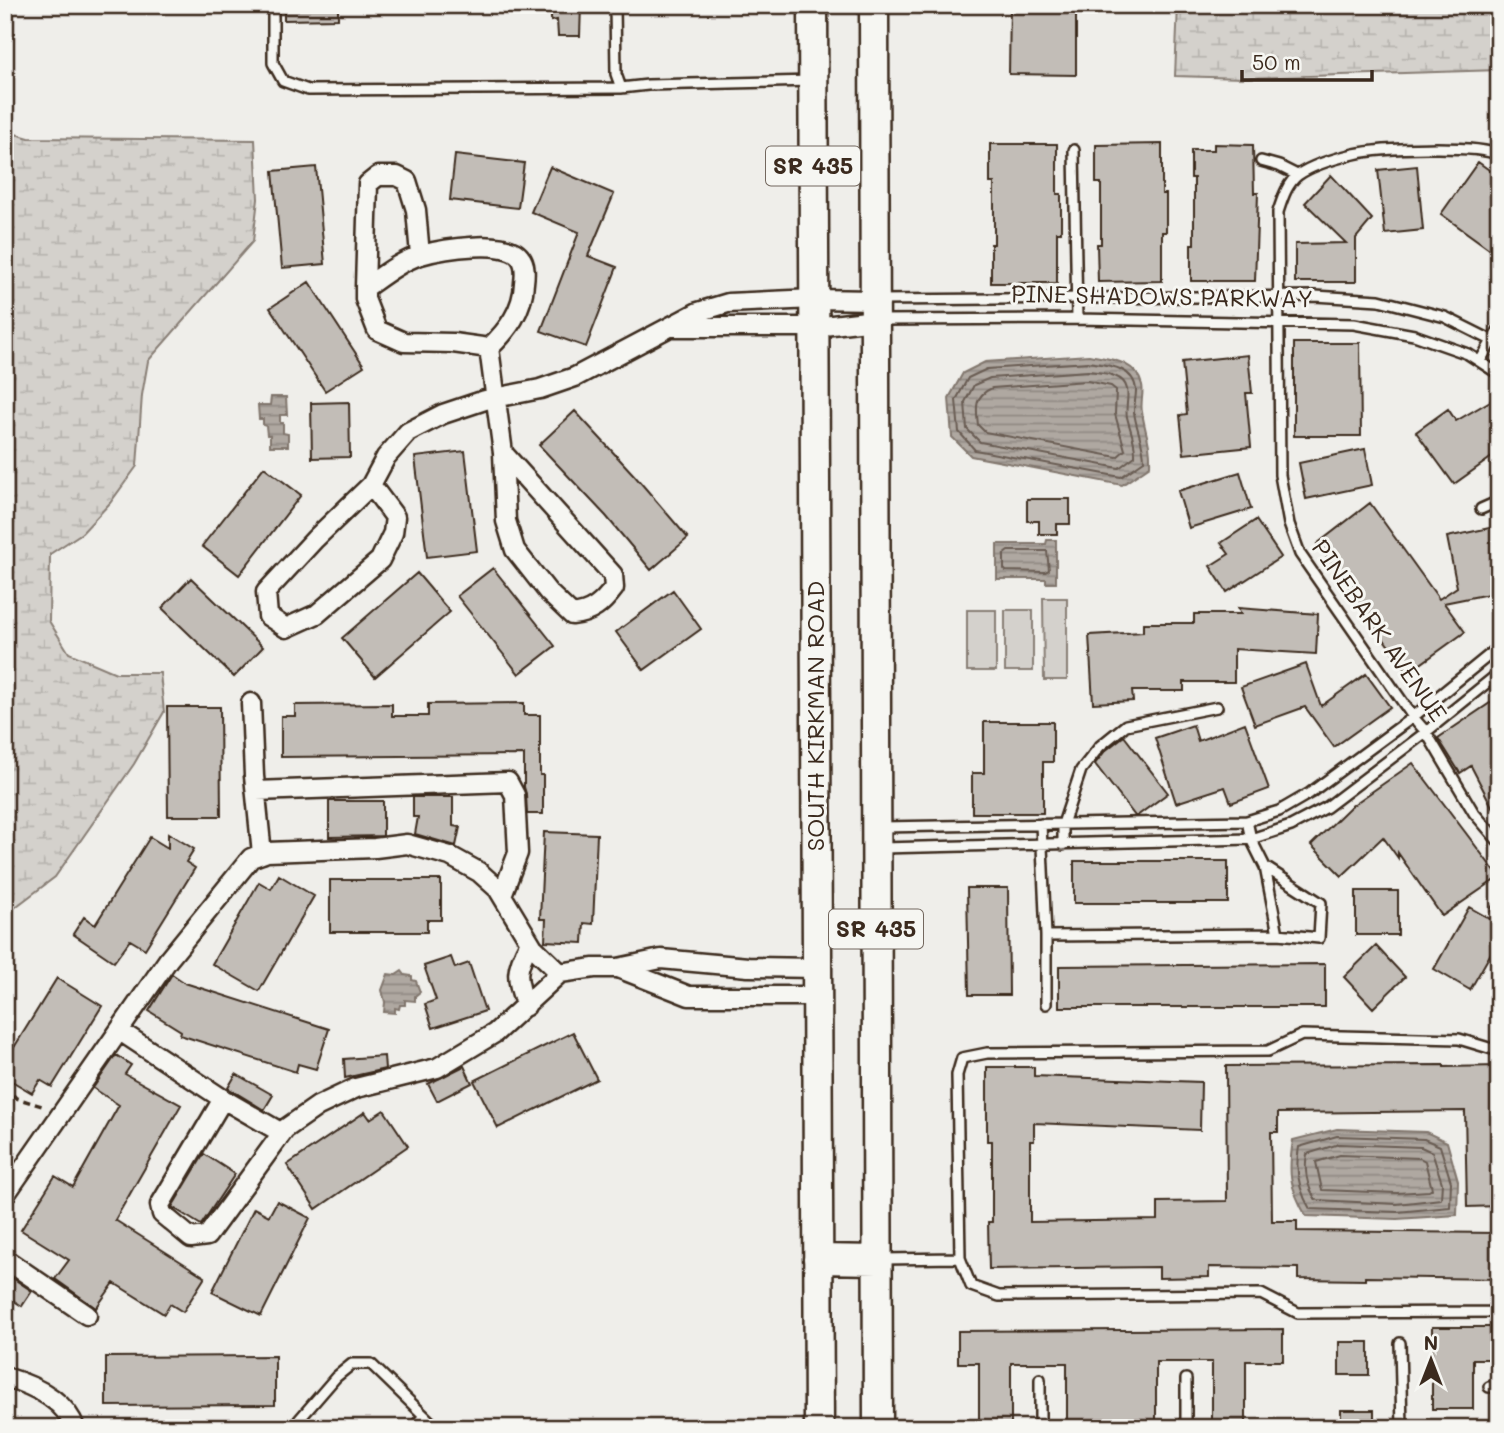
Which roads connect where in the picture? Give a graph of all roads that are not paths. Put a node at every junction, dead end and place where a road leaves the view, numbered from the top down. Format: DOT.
graph roads {
  1 [pos="273,5"];
  2 [pos="615,5"];
  3 [pos="813,5"];
  4 [pos="874,5"];
  5 [pos="813,81"];
  6 [pos="621,88"];
  7 [pos="1074,150"];
  8 [pos="1499,155"];
  9 [pos="1261,161"];
  10 [pos="1297,175"];
  11 [pos="420,255"];
  12 [pos="365,288"];
  13 [pos="1278,296"];
  14 [pos="1077,299"];
  15 [pos="875,310"];
  16 [pos="814,313"];
  17 [pos="1077,319"];
  18 [pos="1278,324"];
  19 [pos="670,327"];
  20 [pos="1499,329"];
  21 [pos="1495,342"];
  22 [pos="489,348"];
  23 [pos="1480,362"];
  24 [pos="1499,374"];
  25 [pos="497,397"];
  26 [pos="503,453"];
  27 [pos="371,485"];
  28 [pos="1499,501"];
  29 [pos="1481,509"];
  30 [pos="1499,647"];
  31 [pos="1499,673"];
  32 [pos="251,703"];
  33 [pos="1217,708"];
  34 [pos="1413,717"];
  35 [pos="1426,732"];
  36 [pos="256,791"];
  37 [pos="1247,821"];
  38 [pos="1041,824"];
  39 [pos="1063,824"];
  40 [pos="876,838"];
  41 [pos="1251,839"];
  42 [pos="1499,842"];
  43 [pos="1042,845"];
  44 [pos="1063,845"];
  45 [pos="262,854"];
  46 [pos="1265,867"];
  47 [pos="502,895"];
  48 [pos="1278,934"];
  49 [pos="1046,936"];
  50 [pos="530,942"];
  51 [pos="618,968"];
  52 [pos="817,968"];
  53 [pos="560,973"];
  54 [pos="817,996"];
  55 [pos="1046,1004"];
  56 [pos="526,1006"];
  57 [pos="120,1031"];
  58 [pos="1499,1051"];
  59 [pos="223,1099"];
  60 [pos="282,1133"];
  61 [pos="5,1195"];
  62 [pos="960,1258"];
  63 [pos="5,1259"];
  64 [pos="818,1259"];
  65 [pos="878,1260"];
  66 [pos="1499,1310"];
  67 [pos="87,1315"];
  68 [pos="1400,1343"];
  69 [pos="5,1377"];
  70 [pos="1040,1379"];
  71 [pos="1186,1379"];
  72 [pos="424,1416"];
  73 [pos="75,1428"];
  74 [pos="292,1428"];
  75 [pos="413,1428"];
  76 [pos="437,1428"];
  77 [pos="819,1428"];
  78 [pos="878,1428"];
  79 [pos="1040,1428"];
  80 [pos="1186,1428"];
  81 [pos="1402,1428"];
  1 -- 6 [label="lane"];
  2 -- 6 [label="lane"];
  3 -- 5 [label="main road, SOUTH KIRKMAN ROAD / SR 435"];
  4 -- 15 [label="main road, SR 435"];
  5 -- 6 [label="lane"];
  5 -- 16 [label="main road, SOUTH KIRKMAN ROAD / SR 435"];
  7 -- 14 [label="lane"];
  8 -- 10 [label="lane"];
  9 -- 10 [label="lane"];
  10 -- 13 [label="lane, PINEBARK AVENUE"];
  11 -- 12 [label="street"];
  11 -- 12 [label="street"];
  11 -- 22 [label="street"];
  12 -- 22 [label="street"];
  13 -- 14 [label="lane, PINE SHADOWS PARKWAY"];
  13 -- 18 [label="lane, PINEBARK AVENUE"];
  13 -- 21 [label="lane, PINE SHADOWS PARKWAY"];
  14 -- 15 [label="lane, PINE SHADOWS PARKWAY"];
  14 -- 17 [label="lane"];
  15 -- 16 [label="street, PINE SHADOWS PARKWAY"];
  15 -- 16 [label="street, PINE SHADOWS PARKWAY"];
  15 -- 17 [label="lane, PINE SHADOWS PARKWAY"];
  15 -- 40 [label="main road, SR 435"];
  16 -- 19 [label="street"];
  16 -- 19 [label="street"];
  16 -- 52 [label="main road, SOUTH KIRKMAN ROAD / SR 435"];
  17 -- 18 [label="lane, PINE SHADOWS PARKWAY"];
  18 -- 23 [label="lane, PINE SHADOWS PARKWAY"];
  18 -- 34 [label="lane, PINEBARK AVENUE"];
  19 -- 25 [label="street"];
  20 -- 21 [label="lane"];
  21 -- 23 [label="lane"];
  22 -- 25 [label="street"];
  23 -- 24 [label="lane, PINE SHADOWS PARKWAY"];
  25 -- 26 [label="street"];
  25 -- 27 [label="street"];
  26 -- 26 [label="street"];
  27 -- 27 [label="street"];
  28 -- 29 [label="lane"];
  30 -- 34 [label="lane"];
  31 -- 35 [label="lane"];
  32 -- 36 [label="street"];
  33 -- 39 [label="lane"];
  34 -- 35 [label="lane, PINEBARK AVENUE"];
  34 -- 37 [label="lane"];
  35 -- 41 [label="lane"];
  35 -- 42 [label="lane, PINEBARK AVENUE"];
  36 -- 45 [label="street"];
  36 -- 47 [label="street"];
  37 -- 39 [label="lane"];
  37 -- 41 [label="lane"];
  38 -- 39 [label="lane"];
  38 -- 40 [label="lane"];
  38 -- 43 [label="lane"];
  39 -- 44 [label="lane"];
  40 -- 43 [label="lane"];
  40 -- 65 [label="main road, SR 435"];
  41 -- 44 [label="lane"];
  41 -- 46 [label="lane"];
  43 -- 44 [label="lane"];
  43 -- 49 [label="lane"];
  45 -- 47 [label="street"];
  45 -- 57 [label="street"];
  46 -- 48 [label="lane"];
  46 -- 48 [label="lane"];
  47 -- 50 [label="street"];
  48 -- 49 [label="lane"];
  49 -- 55 [label="lane"];
  50 -- 53 [label="street"];
  50 -- 56 [label="street"];
  51 -- 52 [label="street"];
  51 -- 53 [label="street"];
  51 -- 54 [label="street"];
  52 -- 54 [label="main road, SOUTH KIRKMAN ROAD / SR 435"];
  53 -- 56 [label="street"];
  54 -- 64 [label="main road, SOUTH KIRKMAN ROAD / SR 435"];
  56 -- 60 [label="street"];
  57 -- 59 [label="street"];
  57 -- 61 [label="street"];
  58 -- 62 [label="lane"];
  59 -- 60 [label="street"];
  59 -- 60 [label="street"];
  62 -- 65 [label="lane"];
  62 -- 66 [label="lane"];
  63 -- 67 [label="street"];
  64 -- 65 [label="main road"];
  64 -- 77 [label="main road, SOUTH KIRKMAN ROAD / SR 435"];
  65 -- 78 [label="main road, SR 435"];
  68 -- 81 [label="lane"];
  69 -- 73 [label="street"];
  70 -- 79 [label="lane"];
  71 -- 80 [label="lane"];
  72 -- 74 [label="lane"];
  72 -- 75 [label="lane"];
  72 -- 76 [label="lane"];
}
